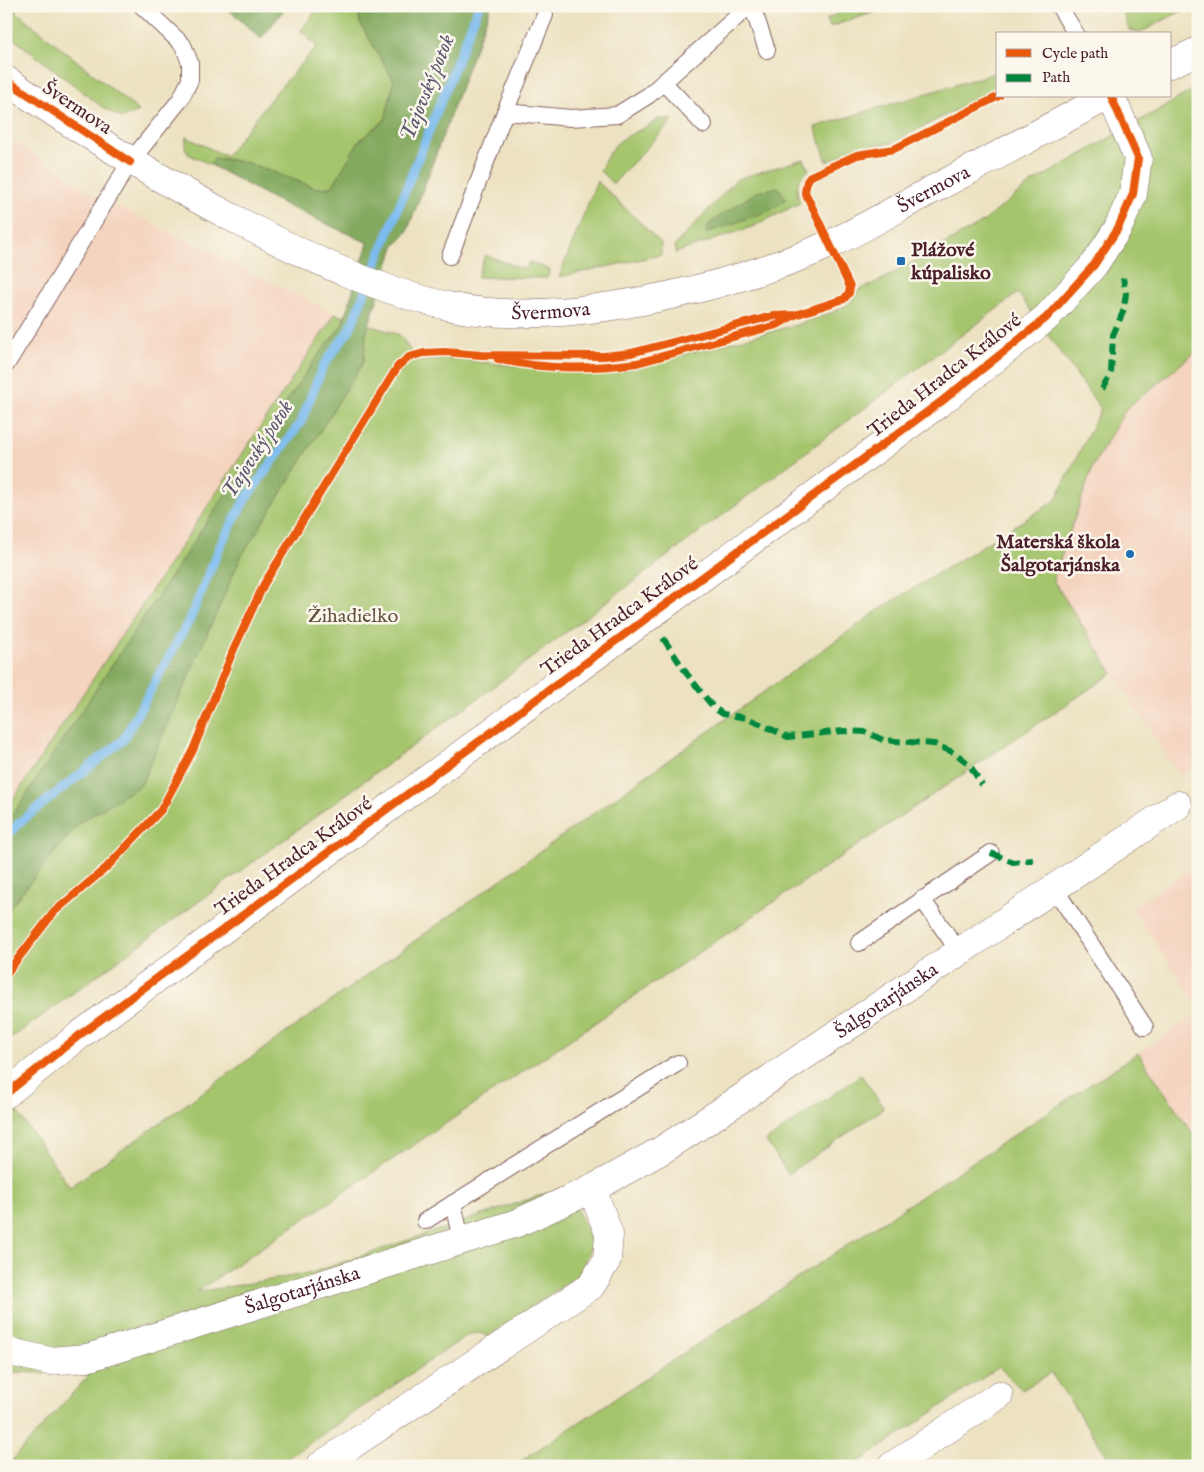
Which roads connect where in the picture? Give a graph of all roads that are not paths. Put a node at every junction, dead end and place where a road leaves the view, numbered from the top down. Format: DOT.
graph roads {
  1 [pos="142,6"];
  2 [pos="750,6"];
  3 [pos="1058,6"];
  4 [pos="545,15"];
  5 [pos="1075,32"];
  6 [pos="767,50"];
  7 [pos="1198,50"];
  8 [pos="1172,63"];
  9 [pos="6,80"];
  10 [pos="663,82"];
  11 [pos="1105,98"];
  12 [pos="1110,98"];
  13 [pos="505,112"];
  14 [pos="704,125"];
  15 [pos="130,162"];
  16 [pos="450,256"];
  17 [pos="6,365"];
  18 [pos="1178,805"];
  19 [pos="991,853"];
  20 [pos="1054,889"];
  21 [pos="922,900"];
  22 [pos="859,942"];
  23 [pos="960,953"];
  24 [pos="1145,1027"];
  25 [pos="678,1063"];
  26 [pos="6,1094"];
  27 [pos="592,1189"];
  28 [pos="453,1203"];
  29 [pos="425,1221"];
  30 [pos="462,1240"];
  31 [pos="6,1352"];
  32 [pos="999,1395"];
  33 [pos="320,1466"];
  34 [pos="892,1466"];
  1 -- 15 [label="lane"];
  2 -- 6 [label="lane"];
  2 -- 10 [label="lane"];
  3 -- 5 [label="lane"];
  4 -- 13 [label="lane"];
  7 -- 8 [label="street"];
  9 -- 15 [label="street, Švermova"];
  10 -- 13 [label="lane"];
  10 -- 14 [label="lane"];
  11 -- 15 [label="street, Švermova"];
  12 -- 26 [label="street, Trieda Hradca Králové"];
  13 -- 16 [label="lane"];
  15 -- 17 [label="lane"];
  18 -- 20 [label="street, Šalgotarjánska"];
  19 -- 21 [label="lane"];
  20 -- 23 [label="street, Šalgotarjánska"];
  20 -- 24 [label="lane"];
  21 -- 22 [label="lane"];
  21 -- 23 [label="lane"];
  23 -- 27 [label="street, Šalgotarjánska"];
  25 -- 28 [label="lane"];
  27 -- 30 [label="street, Šalgotarjánska"];
  27 -- 33 [label="street"];
  28 -- 29 [label="lane"];
  28 -- 30 [label="lane"];
  30 -- 31 [label="street, Šalgotarjánska"];
  32 -- 34 [label="street"];
}
